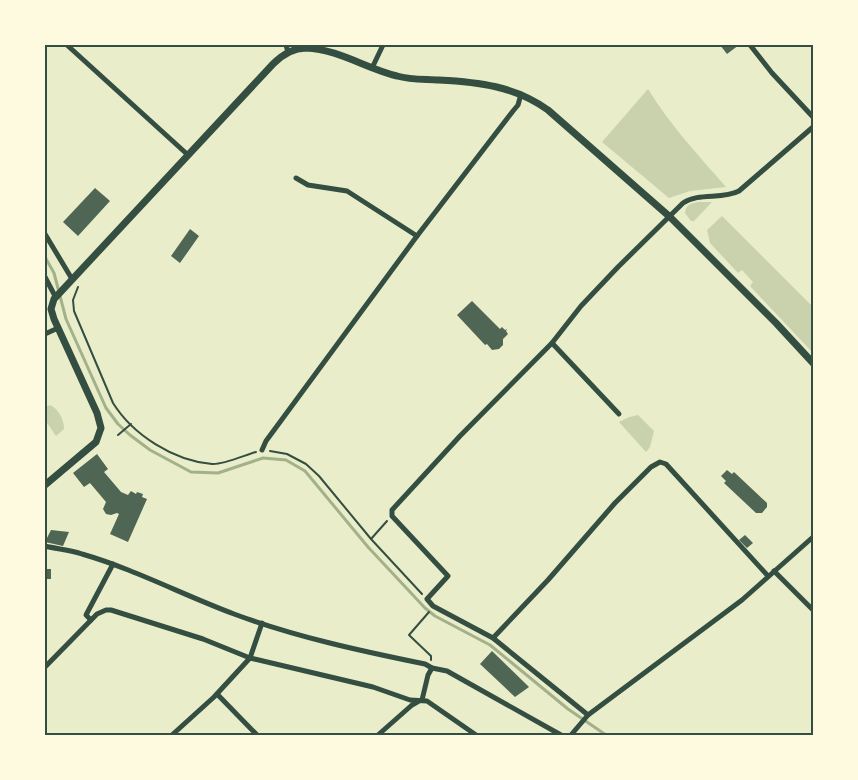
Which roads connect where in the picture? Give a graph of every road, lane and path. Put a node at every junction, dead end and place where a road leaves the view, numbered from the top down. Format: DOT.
graph roads {
  1 [pos="68,45"];
  2 [pos="382,45"];
  3 [pos="750,45"];
  4 [pos="287,49"];
  5 [pos="372,68"];
  6 [pos="521,94"];
  7 [pos="813,117"];
  8 [pos="813,128"];
  9 [pos="188,155"];
  10 [pos="296,178"];
  11 [pos="670,217"];
  12 [pos="45,234"];
  13 [pos="417,236"];
  14 [pos="45,277"];
  15 [pos="72,279"];
  16 [pos="78,287"];
  17 [pos="56,296"];
  18 [pos="58,328"];
  19 [pos="45,334"];
  20 [pos="552,343"];
  21 [pos="813,364"];
  22 [pos="619,414"];
  23 [pos="131,424"];
  24 [pos="118,435"];
  25 [pos="262,450"];
  26 [pos="45,485"];
  27 [pos="392,516"];
  28 [pos="813,537"];
  29 [pos="371,539"];
  30 [pos="45,546"];
  31 [pos="113,564"];
  32 [pos="774,571"];
  33 [pos="768,576"];
  34 [pos="427,599"];
  35 [pos="813,610"];
  36 [pos="426,616"];
  37 [pos="91,620"];
  38 [pos="262,623"];
  39 [pos="493,638"];
  40 [pos="250,658"];
  41 [pos="45,667"];
  42 [pos="432,668"];
  43 [pos="217,694"];
  44 [pos="422,700"];
  45 [pos="587,716"];
  46 [pos="572,733"];
  47 [pos="172,735"];
  48 [pos="257,735"];
  49 [pos="378,735"];
  50 [pos="476,735"];
  51 [pos="561,735"];
  1 -- 9 [label="street"];
  2 -- 5 [label="street"];
  3 -- 7 [label="street"];
  4 -- 5 [label="street"];
  4 -- 9 [label="street"];
  5 -- 6 [label="street"];
  6 -- 11 [label="street"];
  6 -- 13 [label="street"];
  8 -- 11 [label="street"];
  9 -- 15 [label="street"];
  10 -- 13 [label="street"];
  11 -- 20 [label="street"];
  11 -- 21 [label="street"];
  12 -- 15 [label="street"];
  13 -- 25 [label="street"];
  14 -- 17 [label="street"];
  15 -- 17 [label="street"];
  16 -- 23 [label="path"];
  17 -- 18 [label="street"];
  18 -- 19 [label="street"];
  18 -- 26 [label="street"];
  20 -- 22 [label="street"];
  20 -- 27 [label="street"];
  23 -- 24 [label="path"];
  23 -- 25 [label="path"];
  25 -- 29 [label="path"];
  27 -- 29 [label="path"];
  27 -- 34 [label="street"];
  28 -- 32 [label="street"];
  29 -- 34 [label="path"];
  30 -- 31 [label="street"];
  31 -- 37 [label="street"];
  31 -- 38 [label="street"];
  32 -- 33 [label="street"];
  32 -- 35 [label="street"];
  33 -- 39 [label="street"];
  33 -- 45 [label="street"];
  34 -- 39 [label="street"];
  36 -- 42 [label="path"];
  37 -- 40 [label="street"];
  37 -- 41 [label="street"];
  38 -- 40 [label="street"];
  38 -- 42 [label="street"];
  39 -- 45 [label="street"];
  40 -- 43 [label="street"];
  40 -- 44 [label="street"];
  42 -- 44 [label="street"];
  42 -- 51 [label="street"];
  43 -- 47 [label="street"];
  43 -- 48 [label="street"];
  44 -- 49 [label="street"];
  44 -- 50 [label="street"];
  45 -- 46 [label="street"];
}
